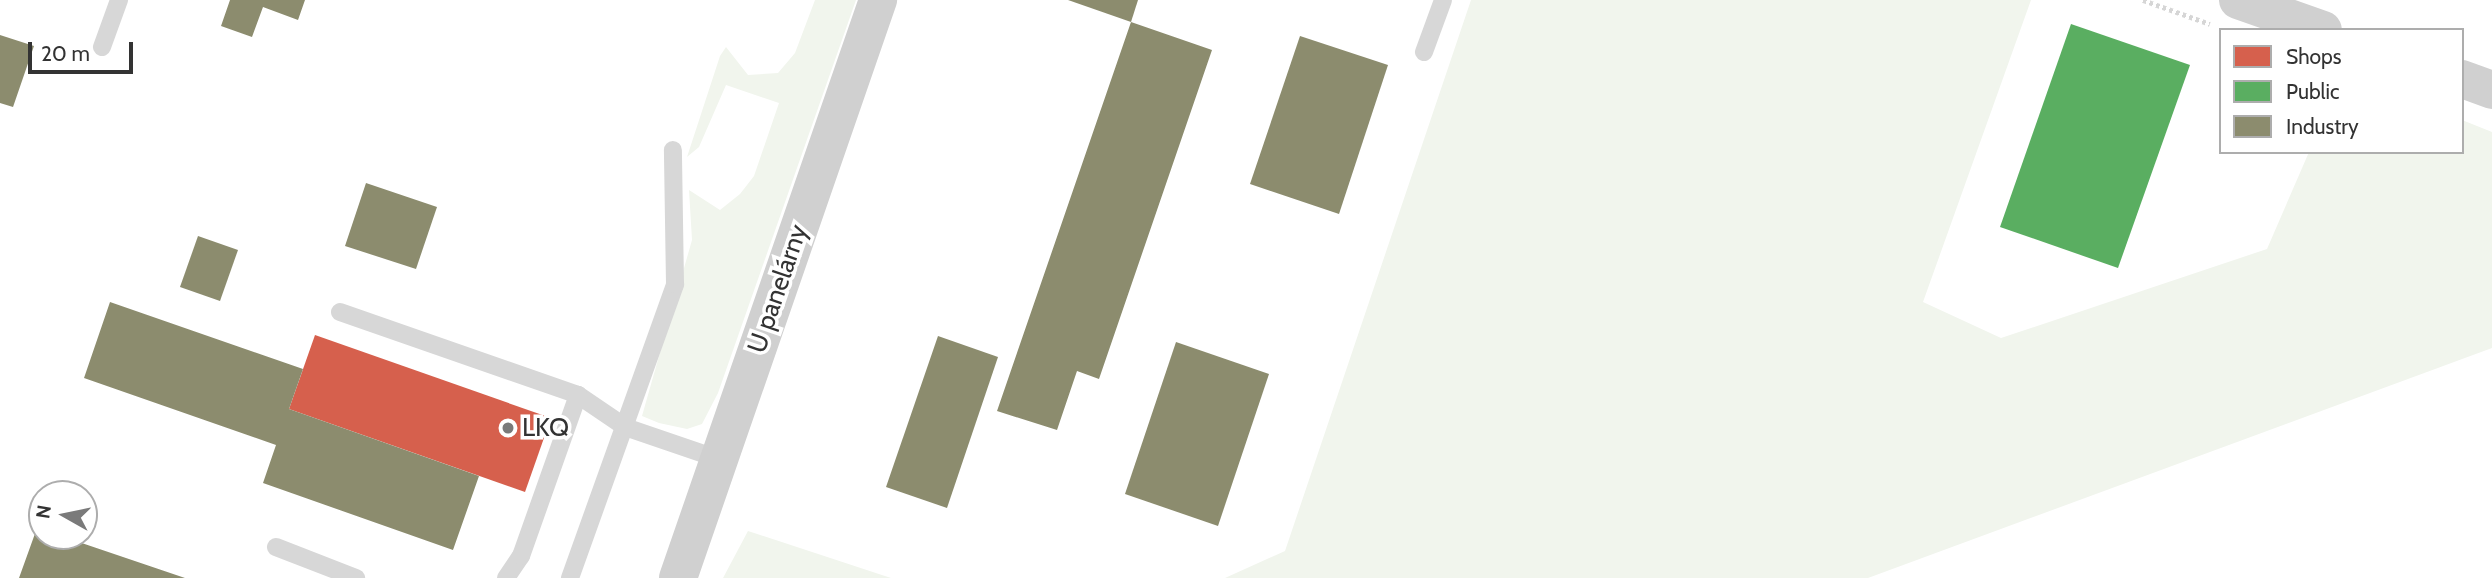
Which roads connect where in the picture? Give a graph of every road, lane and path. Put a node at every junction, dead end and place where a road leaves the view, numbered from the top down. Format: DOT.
graph roads {
  1 [pos="119,0"];
  2 [pos="878,0"];
  3 [pos="1443,0"];
  4 [pos="2143,0"];
  5 [pos="2227,13"];
  6 [pos="2312,28"];
  7 [pos="102,47"];
  8 [pos="1424,52"];
  9 [pos="2464,80"];
  10 [pos="2492,90"];
  11 [pos="673,150"];
  12 [pos="340,312"];
  13 [pos="578,396"];
  14 [pos="625,427"];
  15 [pos="719,459"];
  16 [pos="276,547"];
  17 [pos="356,578"];
  18 [pos="506,578"];
  19 [pos="570,578"];
  20 [pos="678,578"];
  1 -- 7 [label="lane"];
  2 -- 15 [label="street, U panelárny"];
  3 -- 8 [label="lane"];
  4 -- 5 [label="path"];
  5 -- 6 [label="street"];
  9 -- 10 [label="street"];
  11 -- 14 [label="lane"];
  12 -- 13 [label="lane"];
  13 -- 14 [label="lane"];
  13 -- 18 [label="lane"];
  14 -- 15 [label="lane"];
  14 -- 19 [label="lane"];
  15 -- 20 [label="street, U panelárny"];
  16 -- 17 [label="lane"];
}
